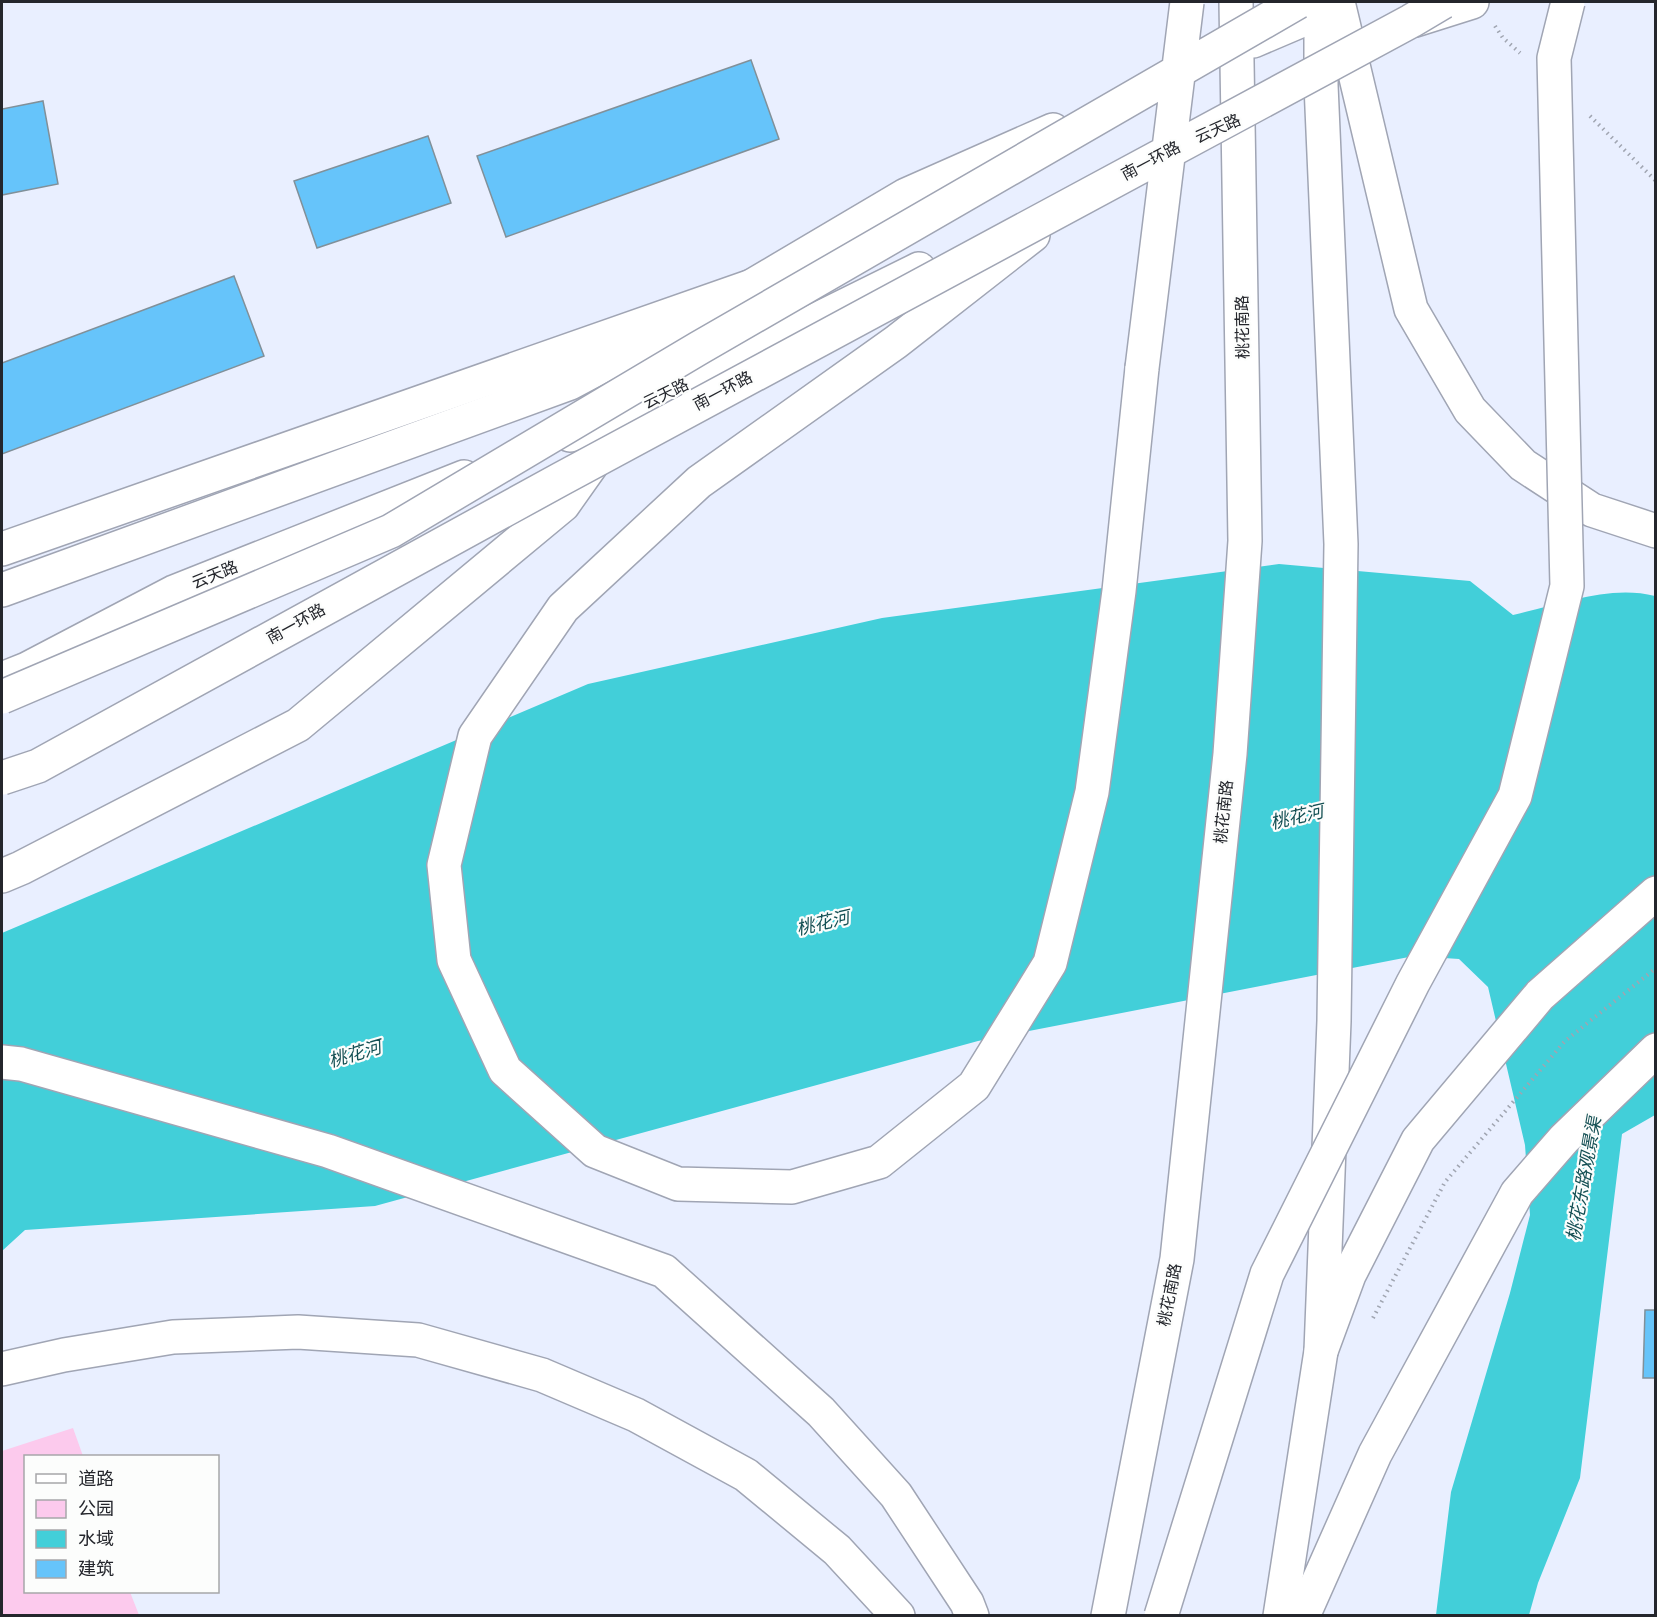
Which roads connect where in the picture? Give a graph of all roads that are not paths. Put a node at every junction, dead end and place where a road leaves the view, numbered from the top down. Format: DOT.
graph roads {
  1 [pos="1187,2"];
  2 [pos="1236,2"];
  3 [pos="1443,2"];
  4 [pos="1472,2"];
  5 [pos="1568,2"];
  6 [pos="1319,4"];
  7 [pos="1411,21"];
  8 [pos="1238,47"];
  9 [pos="1321,85"];
  10 [pos="1240,119"];
  11 [pos="1078,200"];
  12 [pos="752,286"];
  13 [pos="630,412"];
  14 [pos="1656,531"];
  15 [pos="2,549"];
  16 [pos="2,590"];
  17 [pos="2,679"];
  18 [pos="2,697"];
  19 [pos="2,778"];
  20 [pos="2,876"];
  21 [pos="1656,893"];
  22 [pos="1656,1050"];
  23 [pos="2,1062"];
  24 [pos="1321,1351"];
  25 [pos="2,1369"];
  26 [pos="898,1616"];
  27 [pos="972,1616"];
  28 [pos="1108,1616"];
  29 [pos="1161,1616"];
  30 [pos="1280,1616"];
  31 [pos="1304,1616"];
  1 -- 11 [label="main road, bridge"];
  2 -- 8 [label="main road, 桃花南路"];
  3 -- 7 [label="main road, 南一环路, bridge"];
  4 -- 7 [label="main road, bridge"];
  5 -- 29 [label="main road, bridge"];
  6 -- 8 [label="main road"];
  6 -- 9 [label="main road"];
  6 -- 14 [label="main road"];
  6 -- 18 [label="main road, bridge"];
  7 -- 11 [label="main road, 南一环路, bridge"];
  8 -- 10 [label="main road, 桃花南路"];
  8 -- 12 [label="main road"];
  9 -- 10 [label="main road, 云天路"];
  9 -- 24 [label="main road"];
  10 -- 13 [label="main road, 云天路"];
  10 -- 28 [label="main road, 桃花南路"];
  11 -- 19 [label="main road, 南一环路, bridge"];
  12 -- 15 [label="main road"];
  12 -- 16 [label="main road"];
  13 -- 17 [label="main road, 云天路"];
  13 -- 20 [label="main road"];
  21 -- 24 [label="main road"];
  22 -- 31 [label="main road"];
  23 -- 27 [label="main road"];
  24 -- 30 [label="main road"];
  25 -- 26 [label="main road"];
}
